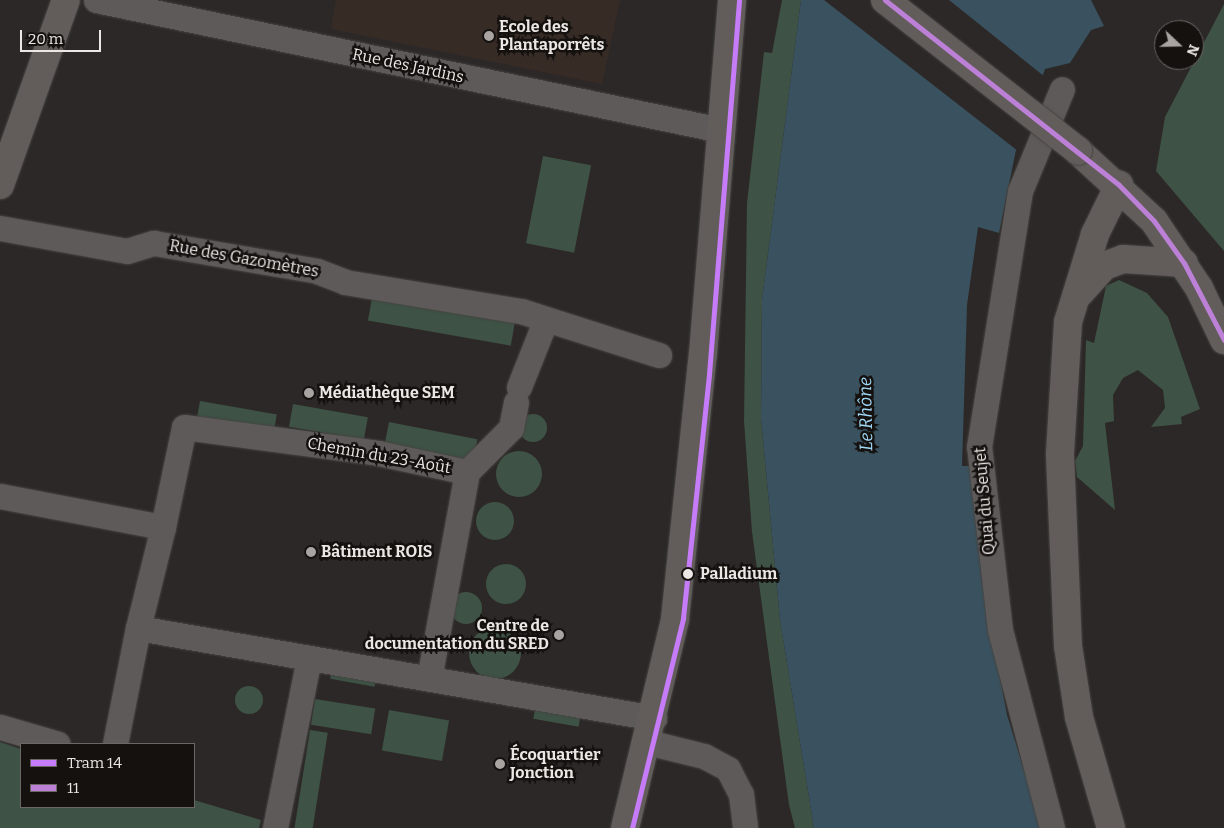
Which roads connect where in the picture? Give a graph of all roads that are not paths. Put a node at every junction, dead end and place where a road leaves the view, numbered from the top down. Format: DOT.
graph roads {
  1 [pos="66,0"];
  2 [pos="96,0"];
  3 [pos="732,0"];
  4 [pos="885,0"];
  5 [pos="1062,89"];
  6 [pos="721,130"];
  7 [pos="0,185"];
  8 [pos="1119,186"];
  9 [pos="0,228"];
  10 [pos="1184,263"];
  11 [pos="1074,300"];
  12 [pos="546,319"];
  13 [pos="1224,340"];
  14 [pos="658,355"];
  15 [pos="467,472"];
  16 [pos="0,496"];
  17 [pos="163,527"];
  18 [pos="138,628"];
  19 [pos="309,658"];
  20 [pos="429,679"];
  21 [pos="0,727"];
  22 [pos="650,730"];
  23 [pos="55,743"];
  24 [pos="114,743"];
  25 [pos="275,828"];
  26 [pos="625,828"];
  27 [pos="745,828"];
  28 [pos="1052,828"];
  29 [pos="1111,828"];
  1 -- 7 [label="street"];
  2 -- 6 [label="street, Rue des Jardins"];
  3 -- 6 [label="street"];
  4 -- 8 [label="street, bridge"];
  5 -- 28 [label="street, Quai du Seujet"];
  6 -- 22 [label="street"];
  8 -- 10 [label="street"];
  8 -- 11 [label="street"];
  9 -- 12 [label="street, Rue des Gazomètres"];
  10 -- 11 [label="street"];
  10 -- 13 [label="street"];
  11 -- 29 [label="street"];
  12 -- 14 [label="street, Rue des Gazomètres"];
  12 -- 15 [label="street"];
  15 -- 17 [label="street, Chemin du 23-Août"];
  15 -- 20 [label="street, Chemin du 23-Août"];
  16 -- 17 [label="street"];
  17 -- 18 [label="street, Chemin du 23-Août"];
  18 -- 19 [label="street"];
  18 -- 24 [label="street, Chemin du 23-Août"];
  19 -- 20 [label="street"];
  19 -- 25 [label="street"];
  20 -- 22 [label="street"];
  21 -- 23 [label="street"];
  22 -- 26 [label="street"];
  22 -- 27 [label="street"];
}
